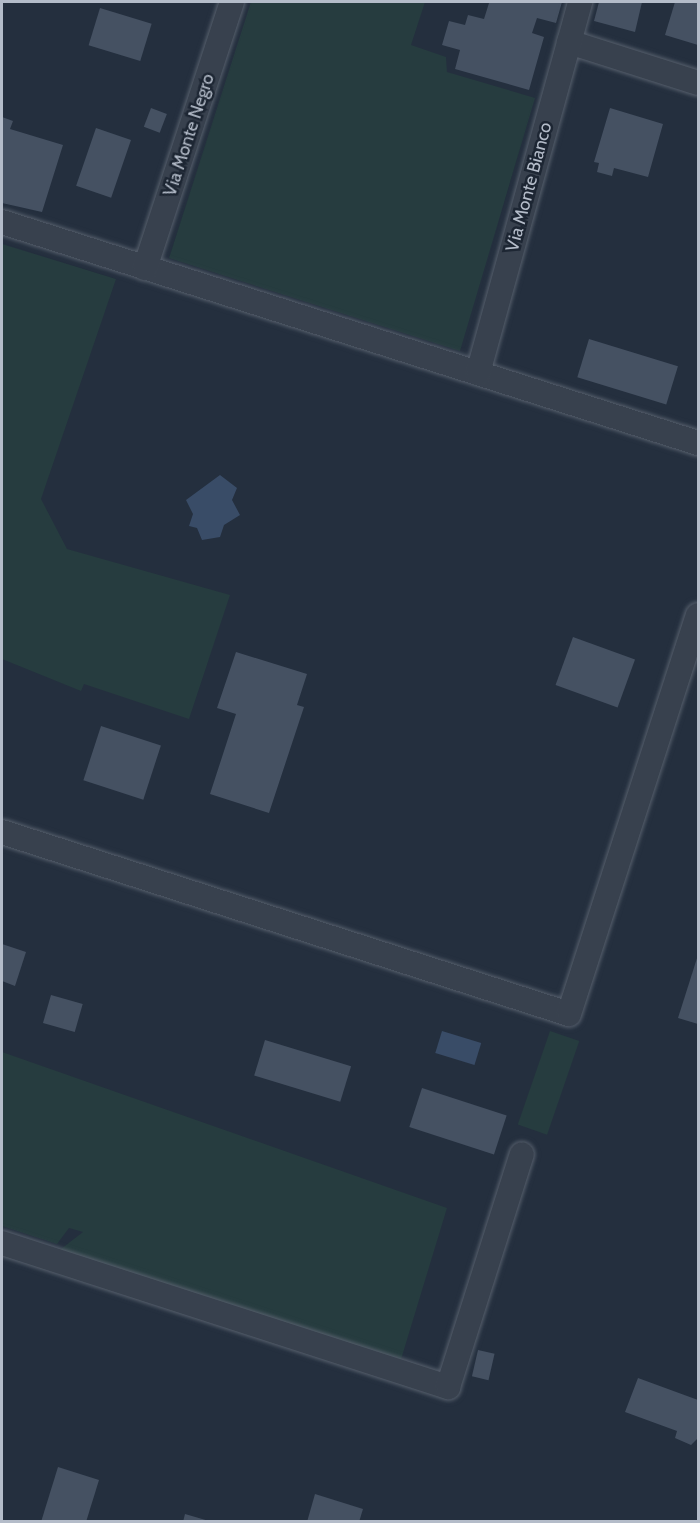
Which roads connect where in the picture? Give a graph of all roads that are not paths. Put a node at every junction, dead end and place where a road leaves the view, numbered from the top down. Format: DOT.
graph roads {
  1 [pos="232,2"];
  2 [pos="580,2"];
  3 [pos="569,42"];
  4 [pos="699,83"];
  5 [pos="2,222"];
  6 [pos="145,268"];
  7 [pos="478,373"];
  8 [pos="699,443"];
  9 [pos="699,615"];
  10 [pos="2,832"];
  11 [pos="522,1154"];
  12 [pos="2,1243"];
  1 -- 6 [label="street, Via Monte Negro"];
  2 -- 3 [label="street, Via Monte Bianco"];
  3 -- 4 [label="street"];
  3 -- 7 [label="street, Via Monte Bianco"];
  5 -- 6 [label="street"];
  6 -- 7 [label="street"];
  7 -- 8 [label="street"];
  9 -- 10 [label="street"];
  11 -- 12 [label="street"];
}
